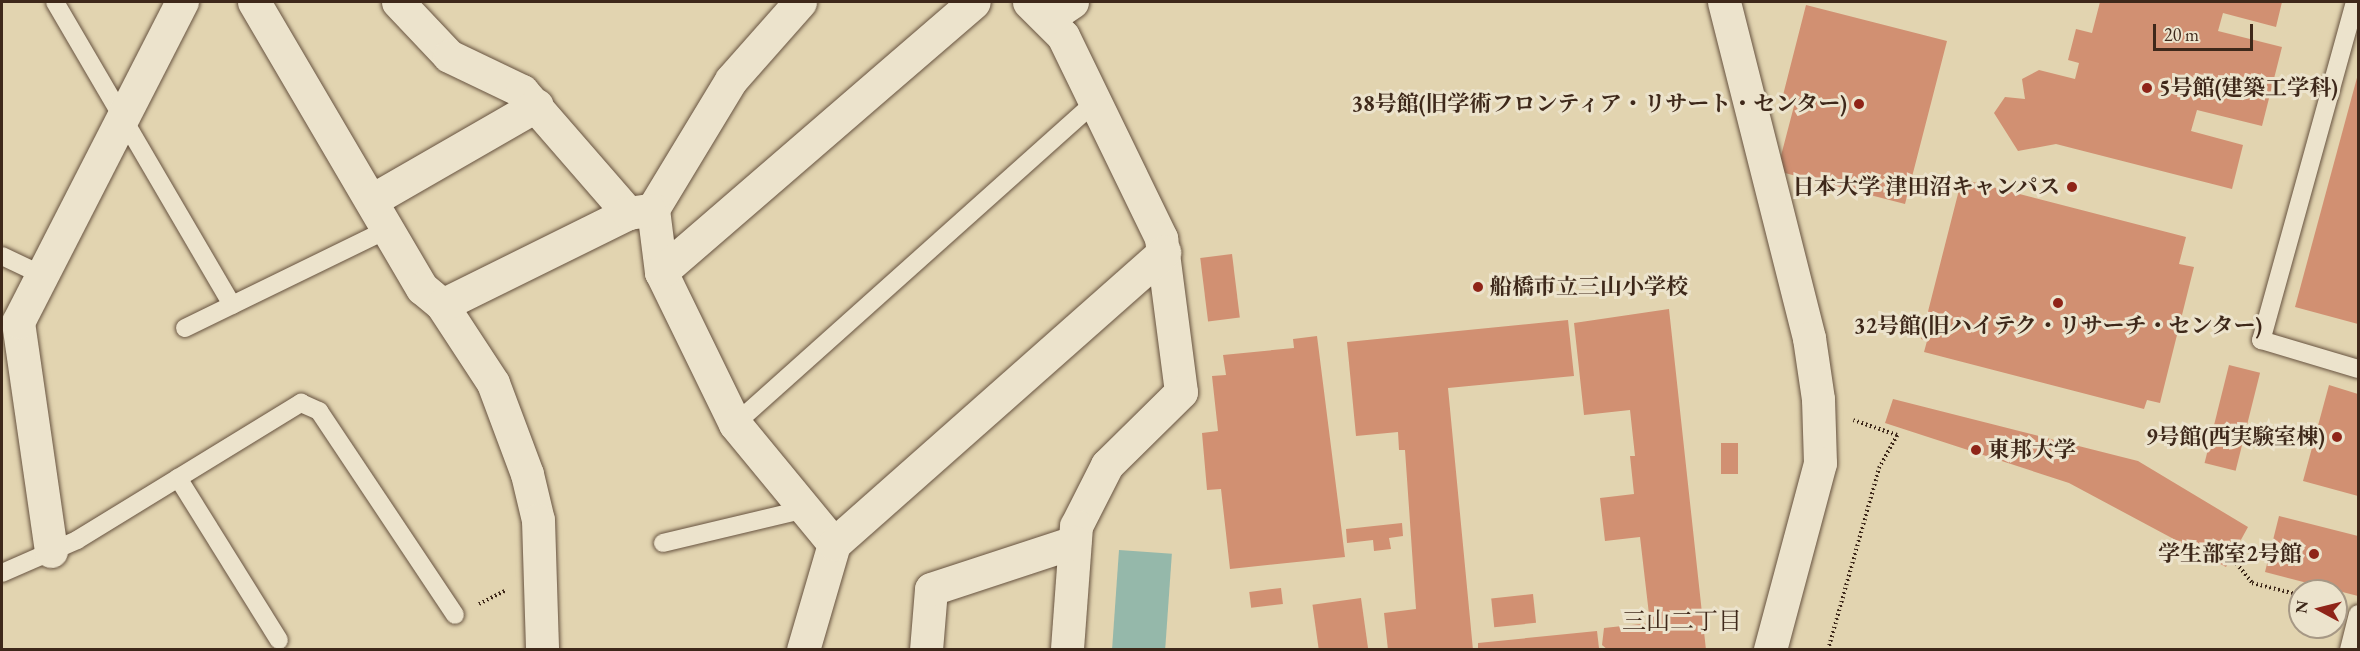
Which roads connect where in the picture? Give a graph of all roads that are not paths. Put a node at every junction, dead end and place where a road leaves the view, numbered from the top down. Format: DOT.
graph roads {
  1 [pos="55,2"];
  2 [pos="182,2"];
  3 [pos="254,2"];
  4 [pos="398,2"];
  5 [pos="800,2"];
  6 [pos="974,2"];
  7 [pos="1724,2"];
  8 [pos="2355,2"];
  9 [pos="1050,7"];
  10 [pos="1093,104"];
  11 [pos="537,105"];
  12 [pos="123,115"];
  13 [pos="372,200"];
  14 [pos="640,211"];
  15 [pos="387,230"];
  16 [pos="1164,252"];
  17 [pos="2,256"];
  18 [pos="661,272"];
  19 [pos="40,274"];
  20 [pos="232,305"];
  21 [pos="442,305"];
  22 [pos="185,328"];
  23 [pos="2358,369"];
  24 [pos="735,424"];
  25 [pos="178,478"];
  26 [pos="801,510"];
  27 [pos="1074,542"];
  28 [pos="663,543"];
  29 [pos="834,544"];
  30 [pos="51,551"];
  31 [pos="2,573"];
  32 [pos="2358,614"];
  33 [pos="455,615"];
  34 [pos="279,640"];
  35 [pos="542,650"];
  36 [pos="803,650"];
  37 [pos="926,650"];
  38 [pos="1067,650"];
  39 [pos="1770,650"];
  40 [pos="2349,650"];
  1 -- 12 [label="lane"];
  2 -- 12 [label="street"];
  3 -- 13 [label="street"];
  4 -- 11 [label="street"];
  5 -- 14 [label="street"];
  6 -- 18 [label="street"];
  7 -- 39 [label="street"];
  8 -- 23 [label="lane"];
  9 -- 10 [label="street"];
  10 -- 16 [label="street"];
  10 -- 24 [label="lane"];
  11 -- 13 [label="street"];
  11 -- 14 [label="street"];
  12 -- 19 [label="street"];
  12 -- 20 [label="lane"];
  13 -- 15 [label="street"];
  14 -- 18 [label="street"];
  14 -- 21 [label="street"];
  15 -- 20 [label="lane"];
  15 -- 21 [label="street"];
  16 -- 27 [label="street"];
  16 -- 29 [label="street"];
  17 -- 19 [label="lane"];
  18 -- 24 [label="street"];
  19 -- 30 [label="street"];
  20 -- 22 [label="lane"];
  21 -- 35 [label="street"];
  24 -- 26 [label="street"];
  25 -- 30 [label="lane"];
  25 -- 33 [label="lane"];
  25 -- 34 [label="lane"];
  26 -- 28 [label="lane"];
  26 -- 29 [label="street"];
  27 -- 37 [label="street"];
  27 -- 38 [label="street"];
  29 -- 36 [label="street"];
  30 -- 31 [label="lane"];
  32 -- 40 [label="lane"];
}
